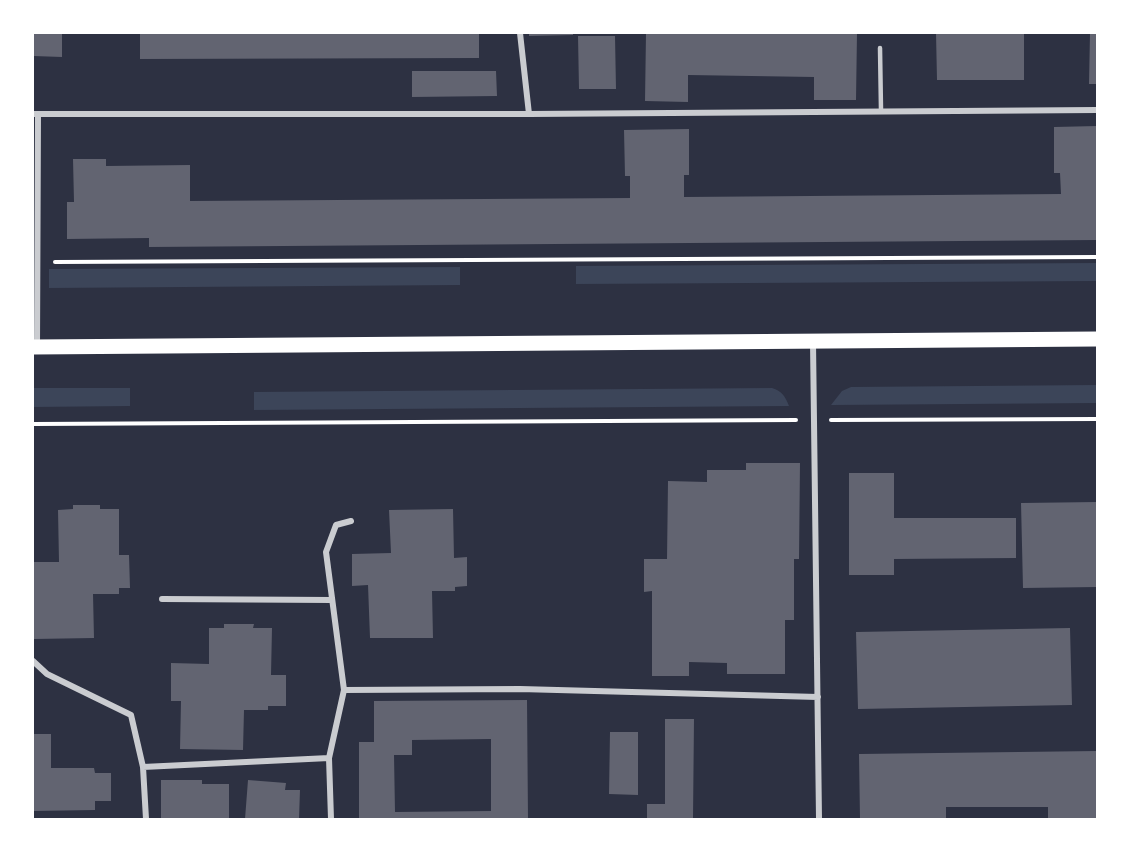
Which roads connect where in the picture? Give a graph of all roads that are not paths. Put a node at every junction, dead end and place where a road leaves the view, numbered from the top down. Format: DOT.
graph roads {
  1 [pos="519,33"];
  2 [pos="880,48"];
  3 [pos="1097,110"];
  4 [pos="881,111"];
  5 [pos="36,114"];
  6 [pos="529,114"];
  7 [pos="1097,339"];
  8 [pos="813,341"];
  9 [pos="35,347"];
  10 [pos="351,521"];
  11 [pos="162,599"];
  12 [pos="332,600"];
  13 [pos="33,661"];
  14 [pos="344,690"];
  15 [pos="818,696"];
  16 [pos="328,758"];
  17 [pos="143,766"];
  18 [pos="146,819"];
  19 [pos="331,819"];
  20 [pos="819,819"];
  1 -- 6 [label="street"];
  2 -- 4 [label="lane"];
  3 -- 4 [label="street"];
  4 -- 6 [label="street"];
  5 -- 6 [label="street"];
  5 -- 9 [label="street"];
  7 -- 8 [label="main road"];
  8 -- 9 [label="main road"];
  8 -- 15 [label="street"];
  10 -- 12 [label="street"];
  11 -- 12 [label="street"];
  12 -- 14 [label="street"];
  13 -- 17 [label="street"];
  14 -- 15 [label="street"];
  14 -- 16 [label="street"];
  15 -- 20 [label="street"];
  16 -- 17 [label="street"];
  16 -- 19 [label="street"];
  17 -- 18 [label="street"];
}
